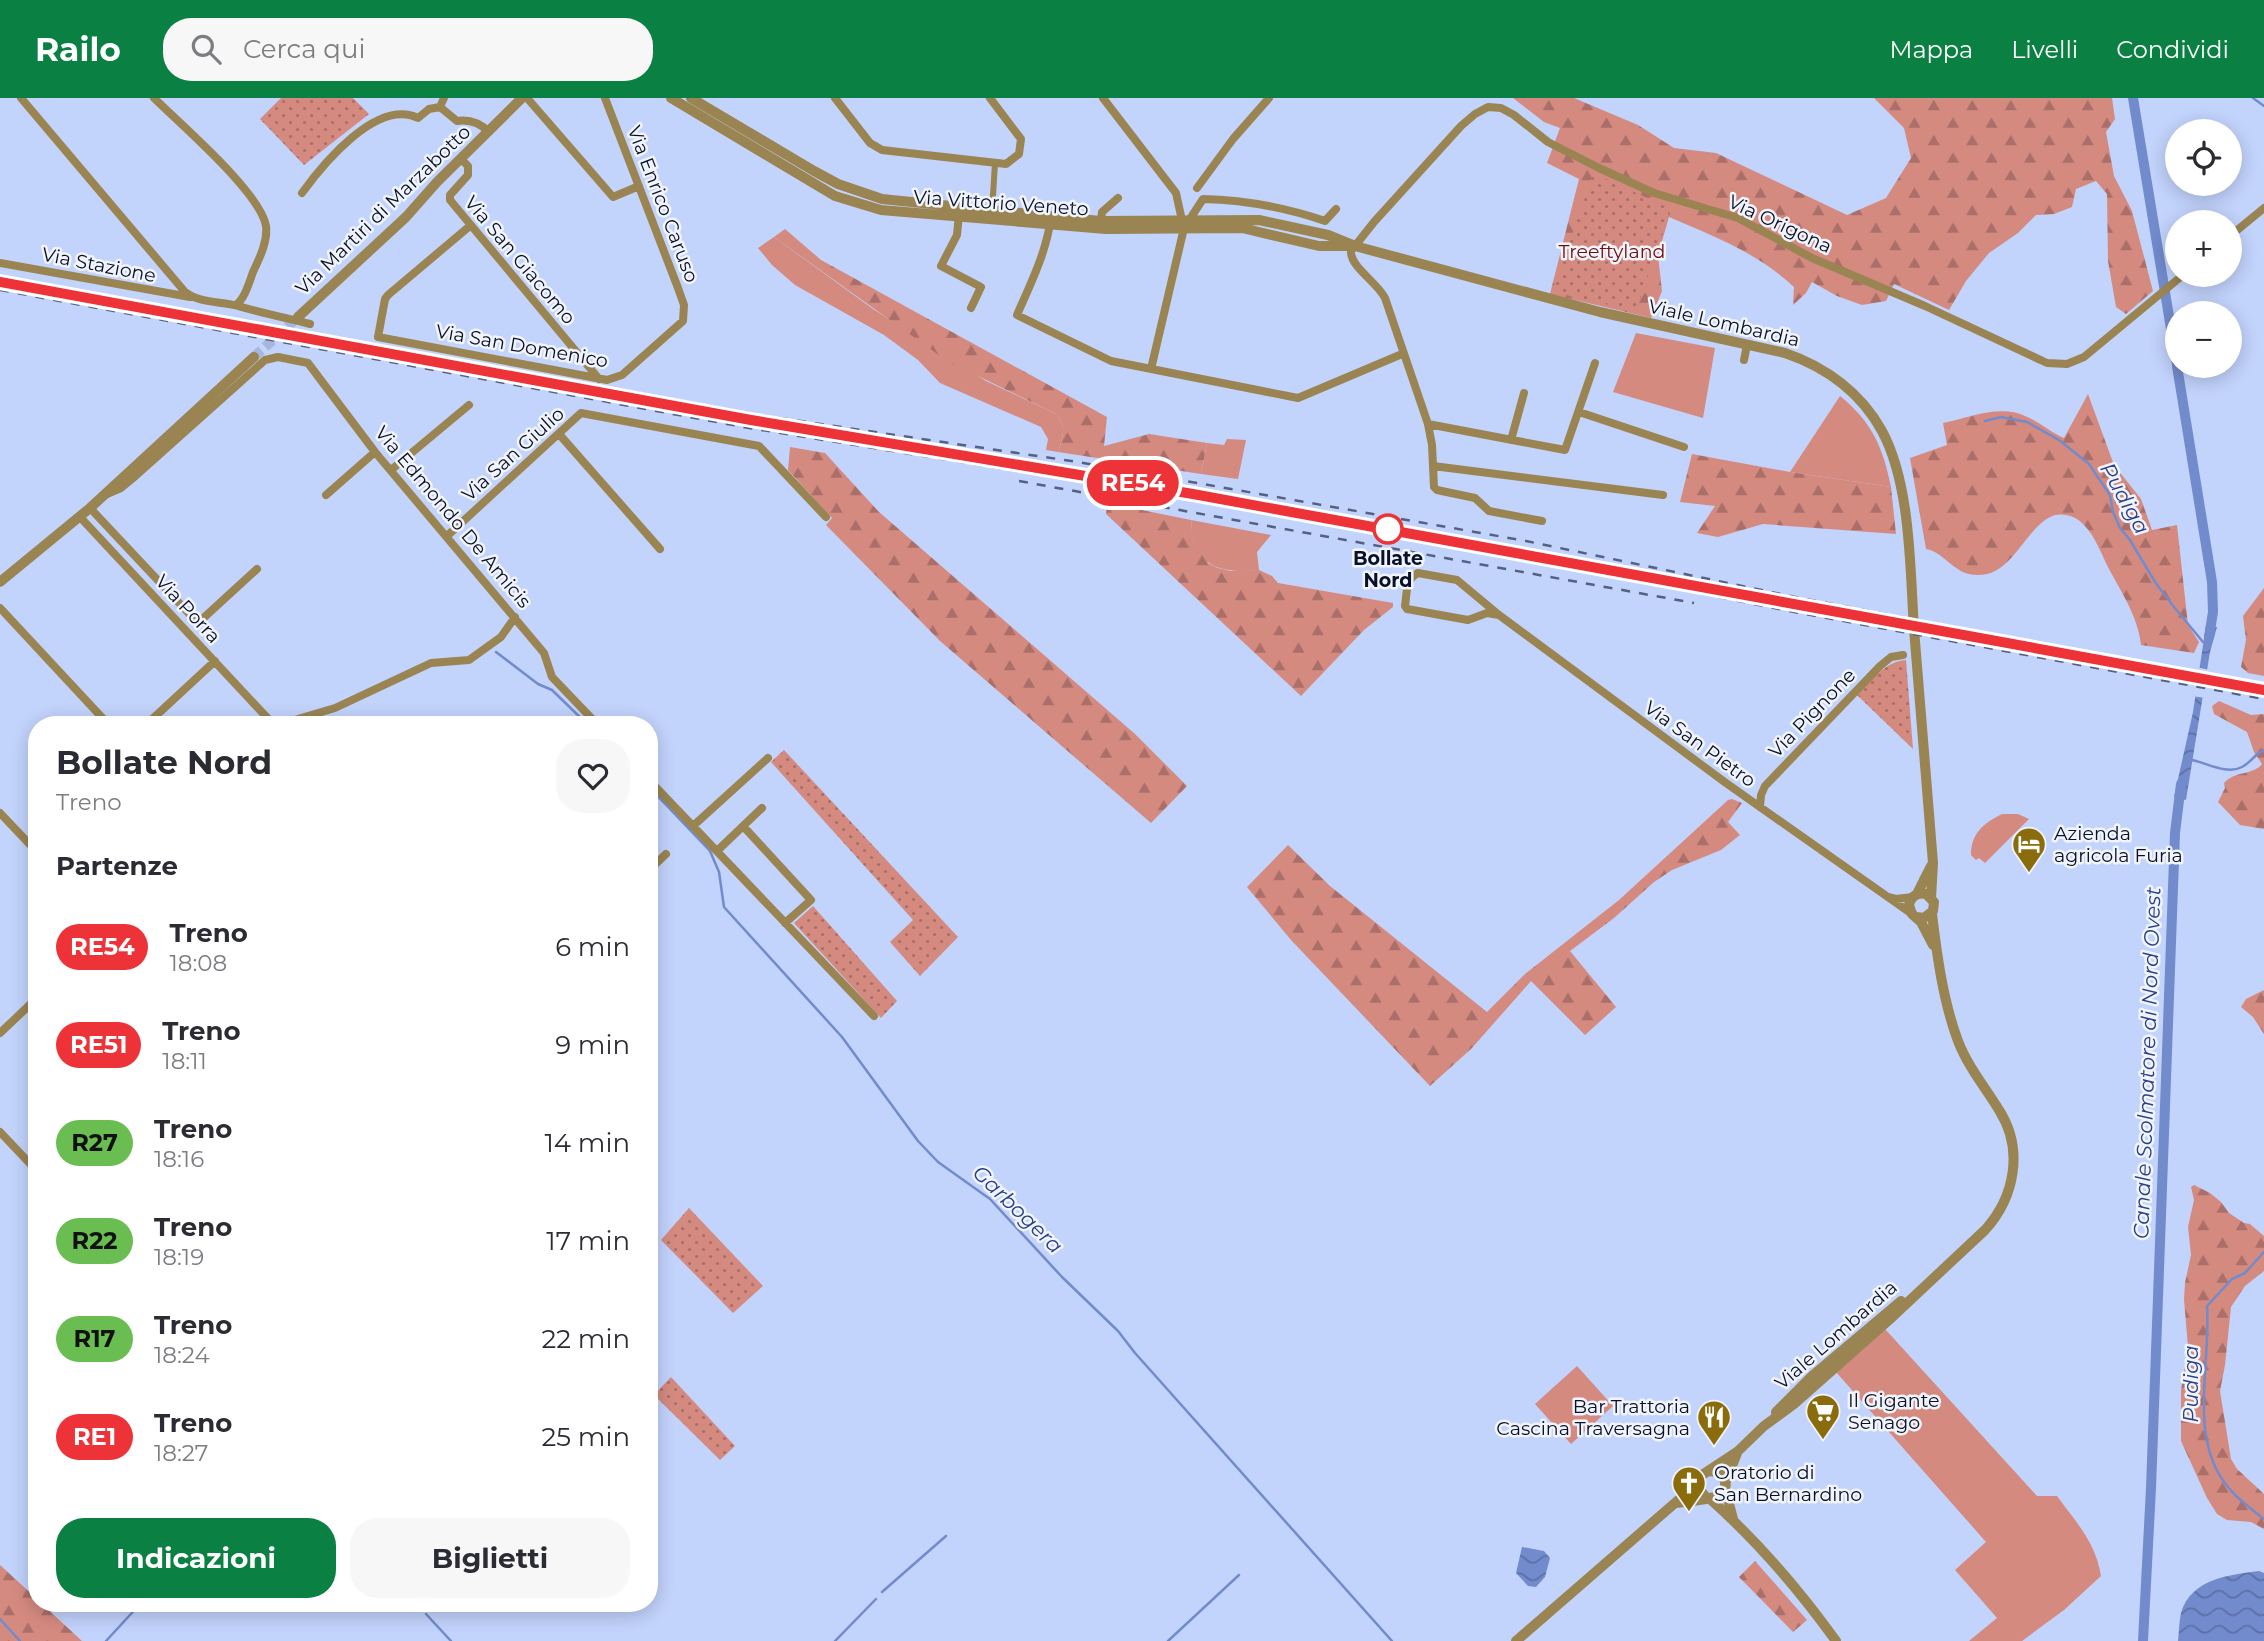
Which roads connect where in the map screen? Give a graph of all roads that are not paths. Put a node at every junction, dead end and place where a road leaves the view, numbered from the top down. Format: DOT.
graph roads {
  1 [pos="21,98"];
  2 [pos="154,98"];
  3 [pos="522,98"];
  4 [pos="527,98"];
  5 [pos="605,98"];
  6 [pos="671,98"];
  7 [pos="691,98"];
  8 [pos="835,98"];
  9 [pos="990,98"];
  10 [pos="1103,98"];
  11 [pos="1269,98"];
  12 [pos="442,102"];
  13 [pos="489,132"];
  14 [pos="461,159"];
  15 [pos="995,163"];
  16 [pos="639,187"];
  17 [pos="1196,188"];
  18 [pos="302,193"];
  19 [pos="1118,198"];
  20 [pos="2264,208"];
  21 [pos="1336,209"];
  22 [pos="992,211"];
  23 [pos="959,212"];
  24 [pos="1050,221"];
  25 [pos="1101,221"];
  26 [pos="1184,223"];
  27 [pos="471,225"];
  28 [pos="2242,226"];
  29 [pos="1354,246"];
  30 [pos="0,262"];
  31 [pos="2168,287"];
  32 [pos="191,297"];
  33 [pos="236,305"];
  34 [pos="971,308"];
  35 [pos="298,317"];
  36 [pos="683,321"];
  37 [pos="310,324"];
  38 [pos="1747,345"];
  39 [pos="1402,354"];
  40 [pos="254,357"];
  41 [pos="1744,360"];
  42 [pos="1595,363"];
  43 [pos="1151,369"];
  44 [pos="599,379"];
  45 [pos="1524,393"];
  46 [pos="469,405"];
  47 [pos="1579,412"];
  48 [pos="1427,424"];
  49 [pos="559,434"];
  50 [pos="1511,440"];
  51 [pos="1684,447"];
  52 [pos="375,452"];
  53 [pos="1433,466"];
  54 [pos="391,470"];
  55 [pos="326,495"];
  56 [pos="1663,495"];
  57 [pos="103,496"];
  58 [pos="90,508"];
  59 [pos="80,516"];
  60 [pos="826,517"];
  61 [pos="1542,521"];
  62 [pos="447,536"];
  63 [pos="660,549"];
  64 [pos="257,569"];
  65 [pos="0,582"];
  66 [pos="1,610"];
  67 [pos="1499,615"];
  68 [pos="515,617"];
  69 [pos="1903,655"];
  70 [pos="215,661"];
  71 [pos="100,716"];
  72 [pos="156,716"];
  73 [pos="266,716"];
  74 [pos="310,716"];
  75 [pos="589,716"];
  76 [pos="768,758"];
  77 [pos="658,789"];
  78 [pos="1760,807"];
  79 [pos="762,808"];
  80 [pos="0,813"];
  81 [pos="693,826"];
  82 [pos="743,827"];
  83 [pos="28,843"];
  84 [pos="717,851"];
  85 [pos="666,854"];
  86 [pos="658,862"];
  87 [pos="1933,863"];
  88 [pos="1885,896"];
  89 [pos="1915,896"];
  90 [pos="1931,898"];
  91 [pos="1932,914"];
  92 [pos="1914,916"];
  93 [pos="785,923"];
  94 [pos="1939,957"];
  95 [pos="28,1007"];
  96 [pos="874,1016"];
  97 [pos="0,1033"];
  98 [pos="0,1132"];
  99 [pos="28,1162"];
  100 [pos="1737,1452"];
  101 [pos="1710,1471"];
  102 [pos="1698,1483"];
  103 [pos="1725,1486"];
  104 [pos="1708,1498"];
  105 [pos="1677,1503"];
  106 [pos="1733,1520"];
  107 [pos="1516,1641"];
  108 [pos="1836,1641"];
  1 -- 32 [label="street"];
  2 -- 33 [label="street"];
  3 -- 13 [label="street, Via Martiri di Marzabotto"];
  4 -- 16 [label="street"];
  5 -- 16 [label="street, Via Enrico Caruso"];
  6 -- 23 [label="street, Via Vittorio Veneto"];
  7 -- 23 [label="street, Via Vittorio Veneto"];
  8 -- 15 [label="street"];
  9 -- 15 [label="street"];
  10 -- 26 [label="street"];
  11 -- 17 [label="street"];
  12 -- 13 [label="street"];
  12 -- 18 [label="street"];
  13 -- 14 [label="street, Via Martiri di Marzabotto"];
  14 -- 27 [label="street, Via San Giacomo"];
  14 -- 35 [label="street, Via Martiri di Marzabotto"];
  15 -- 22 [label="street"];
  16 -- 36 [label="street, Via Enrico Caruso"];
  19 -- 25 [label="street"];
  20 -- 28 [label="street"];
  21 -- 26 [label="street"];
  22 -- 23 [label="street, Via Vittorio Veneto"];
  22 -- 24 [label="street, Via Vittorio Veneto"];
  23 -- 24 [label="street, Via Vittorio Veneto"];
  23 -- 34 [label="street"];
  24 -- 25 [label="street, Via Vittorio Veneto"];
  24 -- 26 [label="street, Via Vittorio Veneto"];
  24 -- 43 [label="street"];
  25 -- 26 [label="street, Via Vittorio Veneto"];
  26 -- 29 [label="street, Via Vittorio Veneto"];
  26 -- 43 [label="street"];
  27 -- 44 [label="street, Via San Giacomo"];
  27 -- 44 [label="street, Via San Domenico"];
  29 -- 31 [label="street, Via Origona"];
  29 -- 38 [label="street, Viale Lombardia"];
  29 -- 39 [label="street"];
  30 -- 32 [label="street, Via Stazione"];
  32 -- 33 [label="street, Via Stazione"];
  33 -- 37 [label="street, Via Stazione"];
  36 -- 44 [label="street, Via San Domenico"];
  38 -- 41 [label="street"];
  38 -- 87 [label="street, Viale Lombardia"];
  39 -- 43 [label="street"];
  39 -- 48 [label="street"];
  40 -- 57 [label="street"];
  42 -- 47 [label="street"];
  45 -- 50 [label="street"];
  46 -- 54 [label="street"];
  47 -- 50 [label="street"];
  47 -- 51 [label="street"];
  48 -- 50 [label="street"];
  48 -- 53 [label="street"];
  49 -- 60 [label="street, Via San Giulio"];
  49 -- 62 [label="street, Via San Giulio"];
  49 -- 63 [label="street"];
  52 -- 54 [label="street, Via Edmondo De Amicis"];
  52 -- 55 [label="street"];
  52 -- 57 [label="street, Via Edmondo De Amicis"];
  53 -- 56 [label="street"];
  53 -- 61 [label="street"];
  54 -- 62 [label="street, Via Edmondo De Amicis"];
  57 -- 58 [label="street"];
  58 -- 59 [label="street"];
  58 -- 64 [label="street"];
  59 -- 65 [label="street"];
  59 -- 70 [label="street, Via Porra"];
  62 -- 68 [label="street, Via Edmondo De Amicis"];
  66 -- 71 [label="street"];
  67 -- 67 [label="street, Via San Pietro"];
  67 -- 78 [label="street, Via San Pietro"];
  68 -- 74 [label="street"];
  68 -- 75 [label="street, Via Edmondo De Amicis"];
  69 -- 78 [label="street, Via Pignone"];
  70 -- 72 [label="street"];
  70 -- 73 [label="street, Via Porra"];
  76 -- 81 [label="street"];
  77 -- 81 [label="street"];
  78 -- 88 [label="street, Via San Pietro"];
  79 -- 82 [label="street"];
  80 -- 83 [label="street"];
  81 -- 84 [label="street"];
  82 -- 84 [label="street"];
  82 -- 93 [label="street"];
  84 -- 93 [label="street"];
  85 -- 86 [label="street"];
  87 -- 89 [label="street"];
  87 -- 90 [label="street, Viale Lombardia"];
  88 -- 89 [label="street"];
  88 -- 92 [label="street, Via San Pietro"];
  89 -- 90 [label="street"];
  89 -- 92 [label="street"];
  90 -- 91 [label="street"];
  91 -- 92 [label="street"];
  91 -- 94 [label="street, Viale Lombardia"];
  92 -- 94 [label="street, Viale Lombardia"];
  93 -- 96 [label="street"];
  94 -- 100 [label="street, Viale Lombardia"];
  95 -- 97 [label="street"];
  98 -- 99 [label="street"];
  100 -- 101 [label="street, Viale Lombardia"];
  100 -- 103 [label="street, Viale Lombardia"];
  101 -- 102 [label="street"];
  101 -- 103 [label="street"];
  102 -- 104 [label="street"];
  102 -- 105 [label="street"];
  103 -- 104 [label="street"];
  103 -- 106 [label="street"];
  104 -- 105 [label="street"];
  104 -- 106 [label="street"];
  105 -- 107 [label="street"];
  106 -- 108 [label="street"];
}
